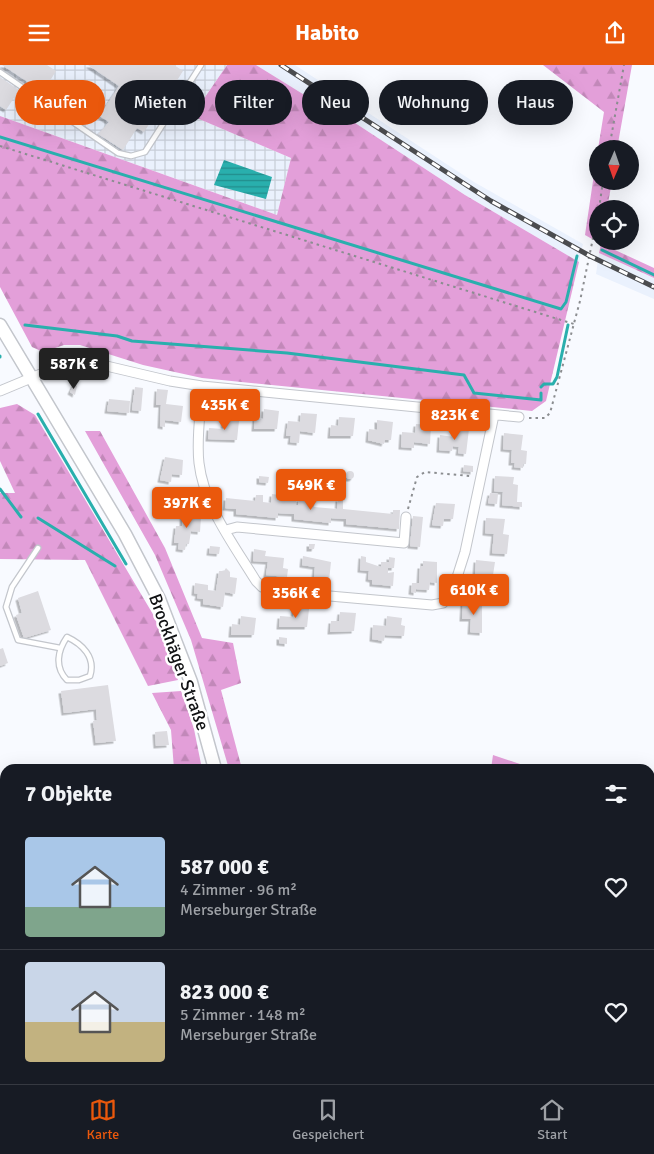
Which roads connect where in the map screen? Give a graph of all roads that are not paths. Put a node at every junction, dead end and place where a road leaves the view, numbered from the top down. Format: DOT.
graph roads {
  1 [pos="201,65"];
  2 [pos="0,72"];
  3 [pos="0,325"];
  4 [pos="31,379"];
  5 [pos="202,386"];
  6 [pos="0,391"];
  7 [pos="494,415"];
  8 [pos="519,417"];
  9 [pos="406,517"];
  10 [pos="226,530"];
  11 [pos="38,548"];
  12 [pos="60,648"];
  13 [pos="214,764"];
  1 -- 2 [label="lane"];
  3 -- 4 [label="main road, Brockhäger Straße"];
  4 -- 5 [label="street"];
  4 -- 6 [label="street"];
  4 -- 13 [label="main road, Brockhäger Straße"];
  5 -- 7 [label="street"];
  5 -- 10 [label="street"];
  7 -- 8 [label="street"];
  7 -- 10 [label="street"];
  9 -- 10 [label="street"];
  11 -- 12 [label="lane"];
  12 -- 12 [label="lane"];
}
